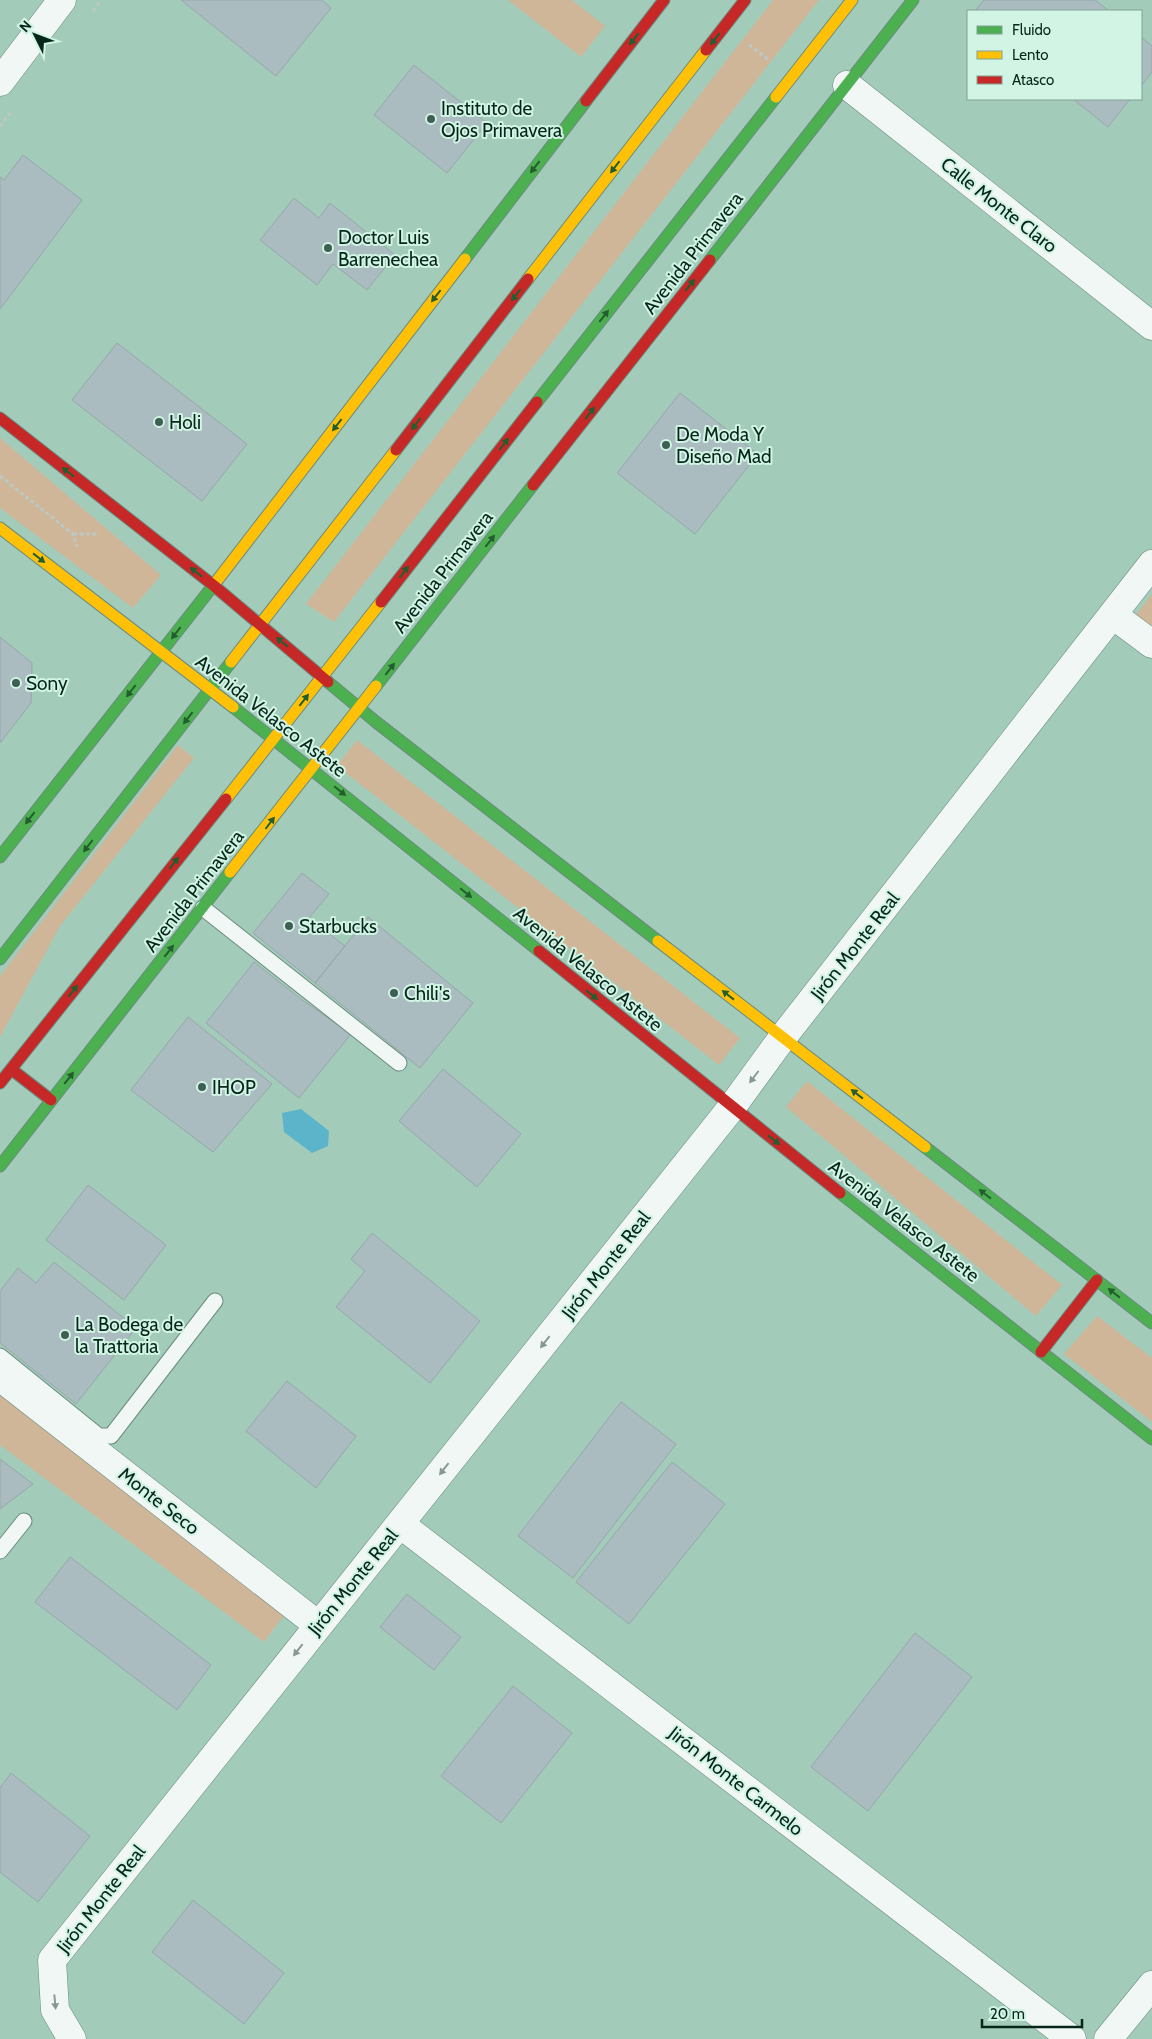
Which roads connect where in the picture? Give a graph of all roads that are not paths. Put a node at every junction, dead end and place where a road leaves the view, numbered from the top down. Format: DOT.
graph roads {
  1 [pos="62,0"];
  2 [pos="664,0"];
  3 [pos="745,0"];
  4 [pos="852,0"];
  5 [pos="913,0"];
  6 [pos="0,82"];
  7 [pos="847,85"];
  8 [pos="1152,326"];
  9 [pos="0,418"];
  10 [pos="0,528"];
  11 [pos="1152,564"];
  12 [pos="213,585"];
  13 [pos="1113,615"];
  14 [pos="261,624"];
  15 [pos="1152,644"];
  16 [pos="161,652"];
  17 [pos="322,676"];
  18 [pos="210,690"];
  19 [pos="360,707"];
  20 [pos="274,738"];
  21 [pos="312,768"];
  22 [pos="0,857"];
  23 [pos="203,908"];
  24 [pos="0,959"];
  25 [pos="783,1037"];
  26 [pos="399,1063"];
  27 [pos="11,1069"];
  28 [pos="0,1083"];
  29 [pos="51,1100"];
  30 [pos="732,1107"];
  31 [pos="0,1166"];
  32 [pos="1097,1280"];
  33 [pos="216,1301"];
  34 [pos="1152,1323"];
  35 [pos="1041,1352"];
  36 [pos="0,1356"];
  37 [pos="0,1377"];
  38 [pos="1152,1439"];
  39 [pos="24,1521"];
  40 [pos="400,1524"];
  41 [pos="0,1551"];
  42 [pos="318,1625"];
  43 [pos="1152,1985"];
  44 [pos="72,2039"];
  45 [pos="1072,2039"];
  46 [pos="1108,2039"];
  1 -- 6 [label="street"];
  2 -- 12 [label="main road, one-way"];
  3 -- 14 [label="main road, one-way"];
  17 -- 4 [label="main road, Avenida Primavera, one-way"];
  5 -- 7 [label="main road, Avenida Primavera"];
  7 -- 8 [label="street, Calle Monte Claro"];
  19 -- 7 [label="main road, Avenida Primavera, one-way"];
  12 -- 9 [label="main road, one-way"];
  10 -- 16 [label="main road, Avenida Velasco Astete, one-way"];
  11 -- 13 [label="street, Jirón Monte Real"];
  12 -- 14 [label="main road"];
  12 -- 16 [label="main road, one-way"];
  13 -- 15 [label="street"];
  13 -- 25 [label="street, Jirón Monte Real"];
  17 -- 14 [label="main road, one-way"];
  14 -- 18 [label="main road"];
  16 -- 18 [label="main road, Avenida Velasco Astete"];
  16 -- 22 [label="main road, one-way"];
  17 -- 19 [label="main road"];
  20 -- 17 [label="main road, Avenida Primavera, one-way"];
  18 -- 20 [label="main road, Avenida Velasco Astete"];
  18 -- 24 [label="main road, one-way"];
  19 -- 21 [label="main road, Avenida Primavera"];
  25 -- 19 [label="main road, one-way"];
  20 -- 21 [label="main road, Avenida Velasco Astete"];
  27 -- 20 [label="main road, Avenida Primavera, one-way"];
  23 -- 21 [label="main road, Avenida Primavera, one-way"];
  21 -- 30 [label="main road, Avenida Velasco Astete, one-way"];
  23 -- 26 [label="lane"];
  29 -- 23 [label="main road, Avenida Primavera, one-way"];
  25 -- 30 [label="street, Jirón Monte Real, one-way"];
  32 -- 25 [label="main road, one-way"];
  27 -- 28 [label="main road, Avenida Primavera"];
  27 -- 29 [label="main road"];
  29 -- 31 [label="main road, Avenida Primavera"];
  30 -- 35 [label="main road, Avenida Velasco Astete, one-way"];
  30 -- 40 [label="street, Jirón Monte Real, one-way"];
  34 -- 32 [label="main road, one-way"];
  32 -- 35 [label="main road"];
  33 -- 36 [label="lane"];
  35 -- 38 [label="main road, Avenida Velasco Astete"];
  37 -- 42 [label="street, Monte Seco"];
  39 -- 41 [label="lane"];
  40 -- 42 [label="street, Jirón Monte Real"];
  40 -- 45 [label="street, Jirón Monte Carmelo"];
  42 -- 44 [label="street, Jirón Monte Real, one-way"];
  43 -- 46 [label="street"];
}
